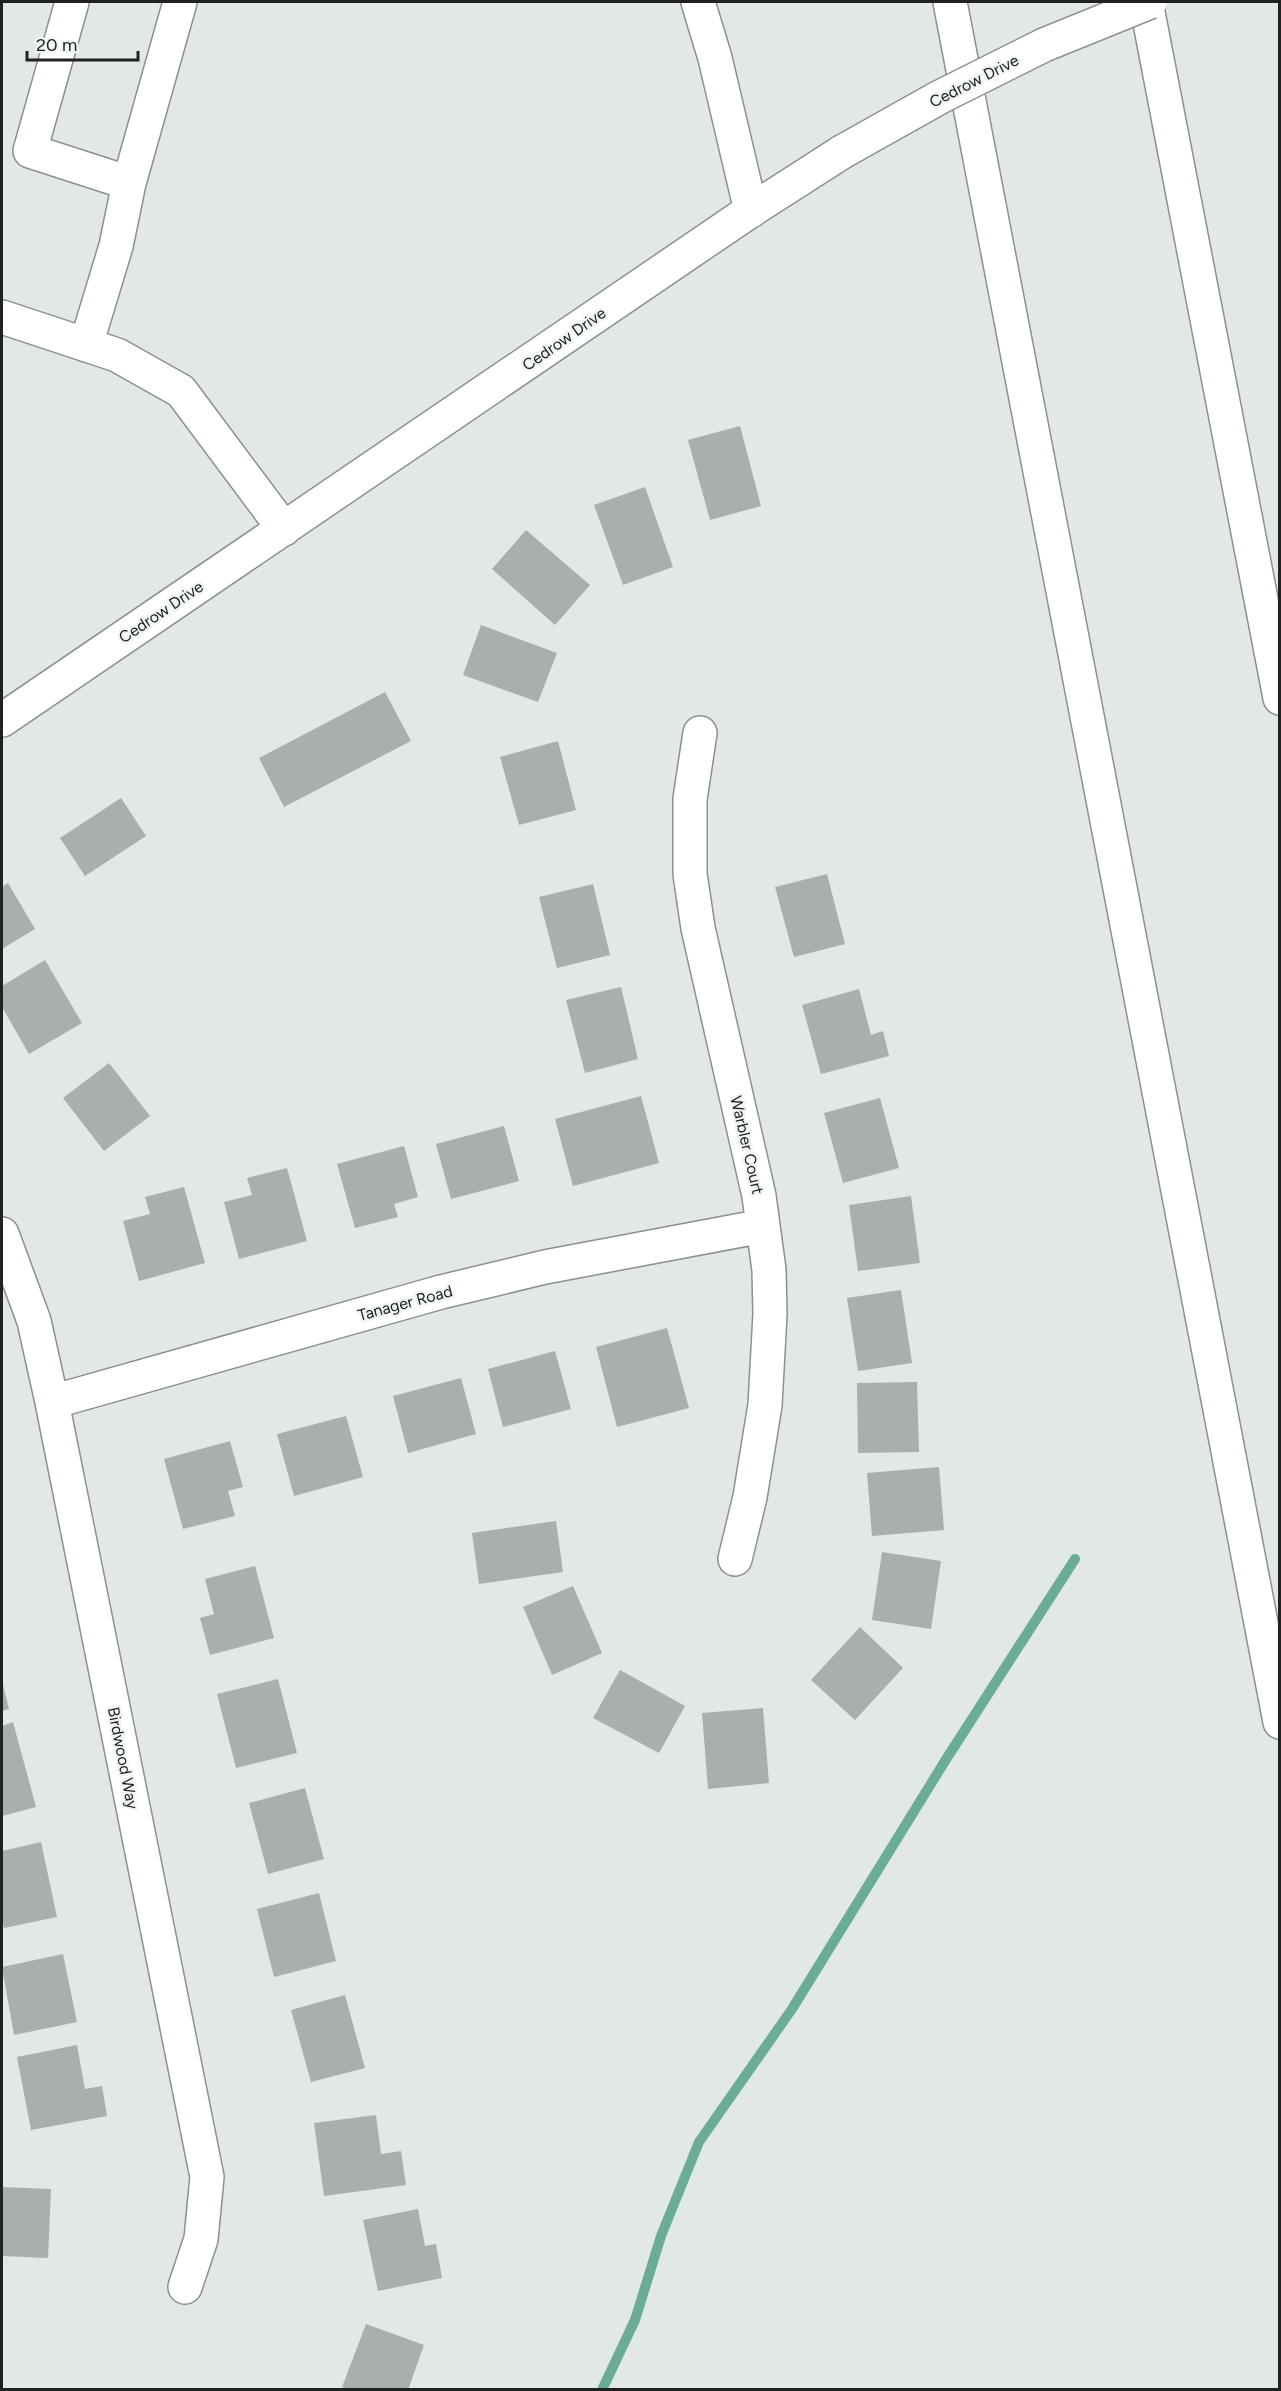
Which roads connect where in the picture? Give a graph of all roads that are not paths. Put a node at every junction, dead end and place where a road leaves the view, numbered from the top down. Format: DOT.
graph roads {
  1 [pos="72,2"];
  2 [pos="180,2"];
  3 [pos="698,2"];
  4 [pos="950,2"];
  5 [pos="1148,2"];
  6 [pos="129,183"];
  7 [pos="751,211"];
  8 [pos="2,317"];
  9 [pos="86,345"];
  10 [pos="285,529"];
  11 [pos="1280,698"];
  12 [pos="2,720"];
  13 [pos="700,733"];
  14 [pos="763,1226"];
  15 [pos="2,1234"];
  16 [pos="52,1402"];
  17 [pos="735,1559"];
  18 [pos="1280,1722"];
  19 [pos="185,2287"];
  1 -- 6 [label="main road"];
  2 -- 6 [label="main road"];
  3 -- 7 [label="main road"];
  4 -- 18 [label="main road"];
  5 -- 7 [label="main road, Cedrow Drive, bridge"];
  5 -- 11 [label="main road"];
  6 -- 9 [label="main road"];
  7 -- 10 [label="main road, Cedrow Drive"];
  8 -- 9 [label="main road"];
  9 -- 10 [label="main road"];
  10 -- 12 [label="main road, Cedrow Drive"];
  13 -- 14 [label="main road, Warbler Court"];
  14 -- 16 [label="main road, Tanager Road"];
  14 -- 17 [label="main road, Warbler Court"];
  15 -- 16 [label="main road, Birdwood Way"];
  16 -- 19 [label="main road, Birdwood Way"];
}
